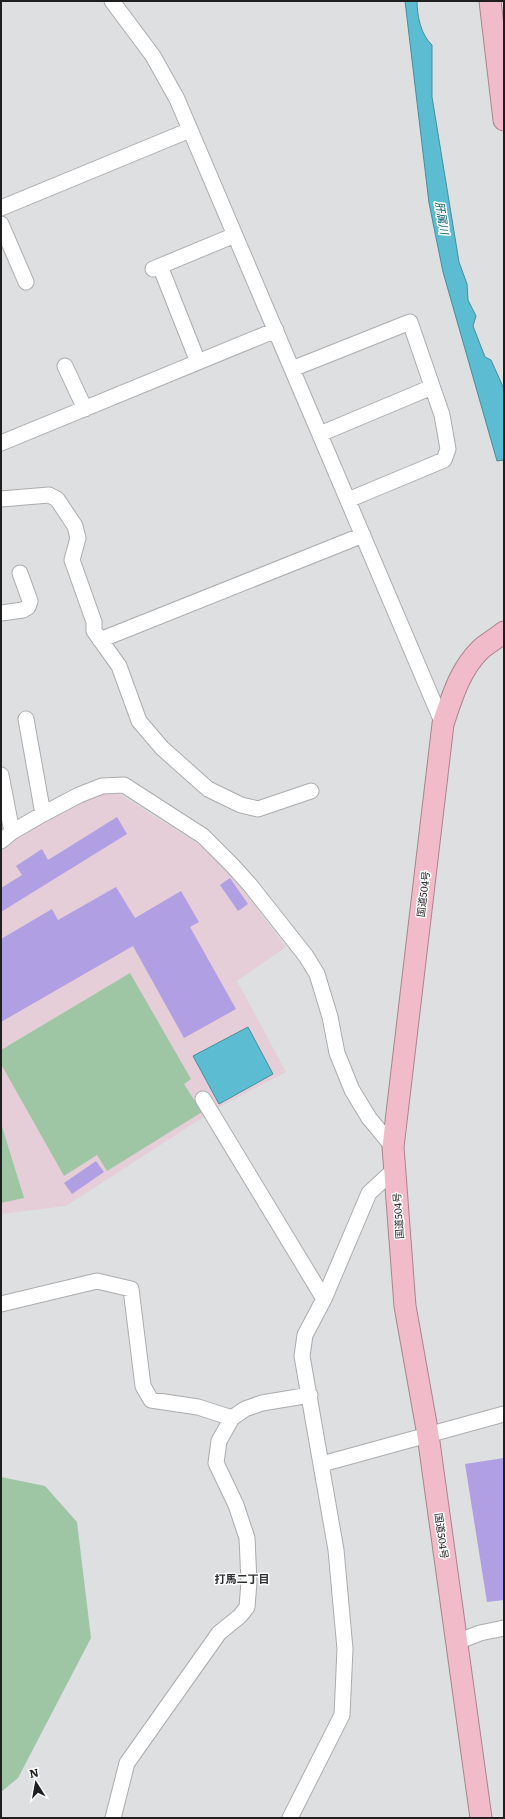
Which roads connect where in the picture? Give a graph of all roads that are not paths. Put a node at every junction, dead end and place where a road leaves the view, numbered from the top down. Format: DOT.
graph roads {
  1 [pos="112,1"];
  2 [pos="490,1"];
  3 [pos="504,120"];
  4 [pos="190,130"];
  5 [pos="1,208"];
  6 [pos="1,224"];
  7 [pos="235,235"];
  8 [pos="26,282"];
  9 [pos="276,330"];
  10 [pos="198,362"];
  11 [pos="65,366"];
  12 [pos="292,369"];
  13 [pos="432,387"];
  14 [pos="85,409"];
  15 [pos="320,434"];
  16 [pos="1,443"];
  17 [pos="1,499"];
  18 [pos="348,500"];
  19 [pos="363,535"];
  20 [pos="20,573"];
  21 [pos="1,613"];
  22 [pos="504,632"];
  23 [pos="100,640"];
  24 [pos="26,719"];
  25 [pos="443,724"];
  26 [pos="1,775"];
  27 [pos="311,791"];
  28 [pos="43,814"];
  29 [pos="6,837"];
  30 [pos="203,1100"];
  31 [pos="393,1147"];
  32 [pos="394,1169"];
  33 [pos="324,1299"];
  34 [pos="1,1304"];
  35 [pos="310,1395"];
  36 [pos="504,1414"];
  37 [pos="232,1418"];
  38 [pos="428,1435"];
  39 [pos="322,1464"];
  40 [pos="504,1628"];
  41 [pos="457,1642"];
  42 [pos="113,1818"];
  43 [pos="290,1818"];
  44 [pos="481,1818"];
  1 -- 4 [label="street"];
  2 -- 3 [label="highway"];
  4 -- 5 [label="street"];
  4 -- 7 [label="street"];
  6 -- 8 [label="street"];
  7 -- 9 [label="street"];
  7 -- 10 [label="street"];
  9 -- 10 [label="street"];
  9 -- 12 [label="street"];
  10 -- 14 [label="street"];
  11 -- 14 [label="street"];
  12 -- 13 [label="street"];
  12 -- 15 [label="street"];
  13 -- 15 [label="street"];
  13 -- 18 [label="street"];
  14 -- 16 [label="street"];
  15 -- 18 [label="street"];
  17 -- 23 [label="street"];
  18 -- 19 [label="street"];
  19 -- 23 [label="street"];
  19 -- 25 [label="street"];
  20 -- 21 [label="street"];
  22 -- 25 [label="highway, 国道504号"];
  23 -- 27 [label="street"];
  24 -- 28 [label="street"];
  25 -- 31 [label="highway, 国道504号"];
  26 -- 29 [label="street"];
  28 -- 29 [label="street"];
  28 -- 31 [label="street"];
  30 -- 33 [label="street"];
  31 -- 32 [label="highway, 国道504号"];
  32 -- 33 [label="street"];
  32 -- 38 [label="highway, 国道504号"];
  33 -- 35 [label="street"];
  34 -- 37 [label="street"];
  35 -- 37 [label="street"];
  35 -- 39 [label="street"];
  36 -- 38 [label="street"];
  37 -- 42 [label="street"];
  38 -- 39 [label="street"];
  38 -- 41 [label="highway, 国道504号"];
  39 -- 43 [label="street"];
  40 -- 41 [label="street"];
  41 -- 44 [label="highway, 国道504号"];
}
